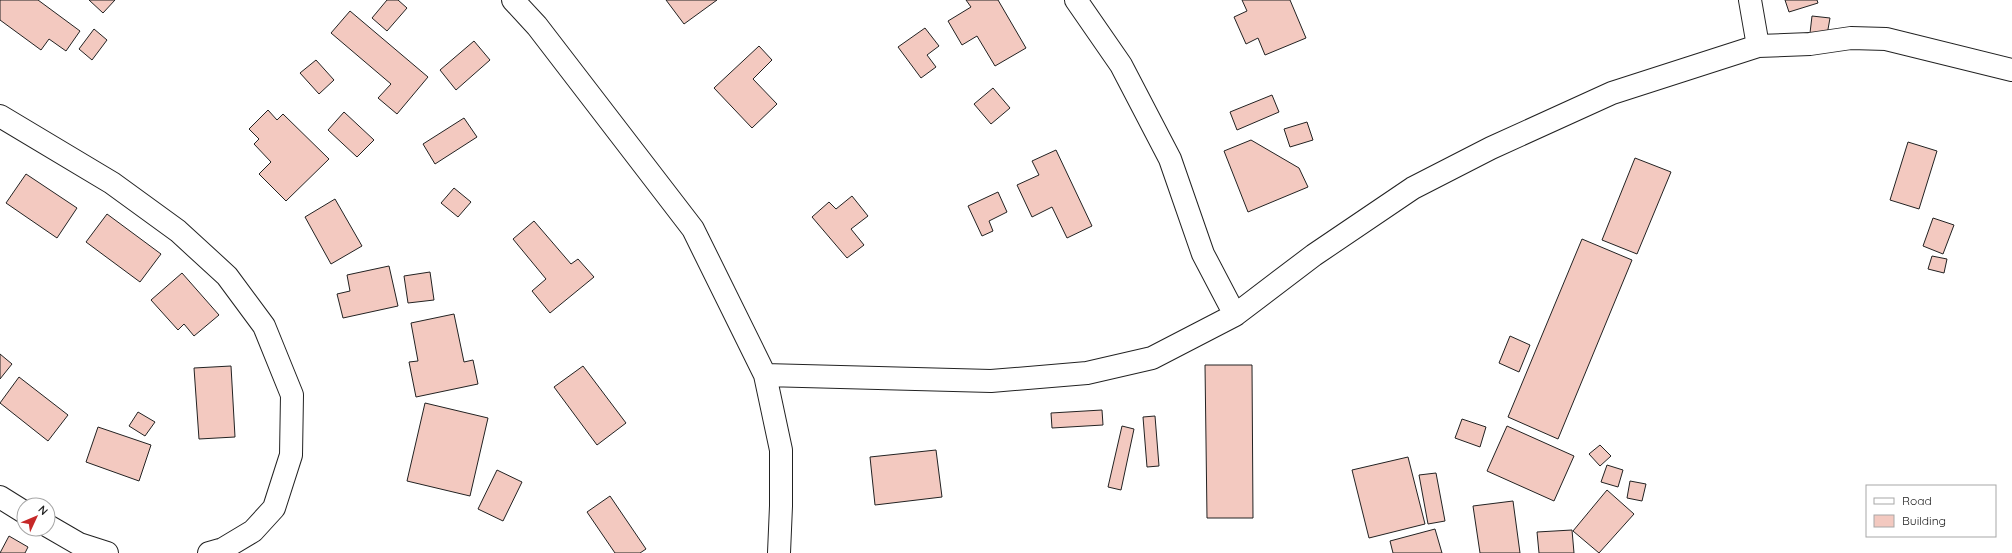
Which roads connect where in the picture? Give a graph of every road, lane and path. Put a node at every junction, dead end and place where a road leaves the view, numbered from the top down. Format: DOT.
graph roads {
  1 [pos="513,0"];
  2 [pos="1076,0"];
  3 [pos="1750,0"];
  4 [pos="1758,46"];
  5 [pos="2012,70"];
  6 [pos="0,116"];
  7 [pos="1235,315"];
  8 [pos="765,375"];
  9 [pos="0,497"];
  10 [pos="16,507"];
  11 [pos="56,531"];
  12 [pos="107,553"];
  13 [pos="209,553"];
  14 [pos="779,553"];
  1 -- 8 [label="street"];
  2 -- 7 [label="street"];
  3 -- 4 [label="street"];
  4 -- 5 [label="street"];
  4 -- 7 [label="street"];
  6 -- 13 [label="street"];
  7 -- 8 [label="street"];
  8 -- 14 [label="street"];
  9 -- 10 [label="street"];
  11 -- 12 [label="street"];
}
